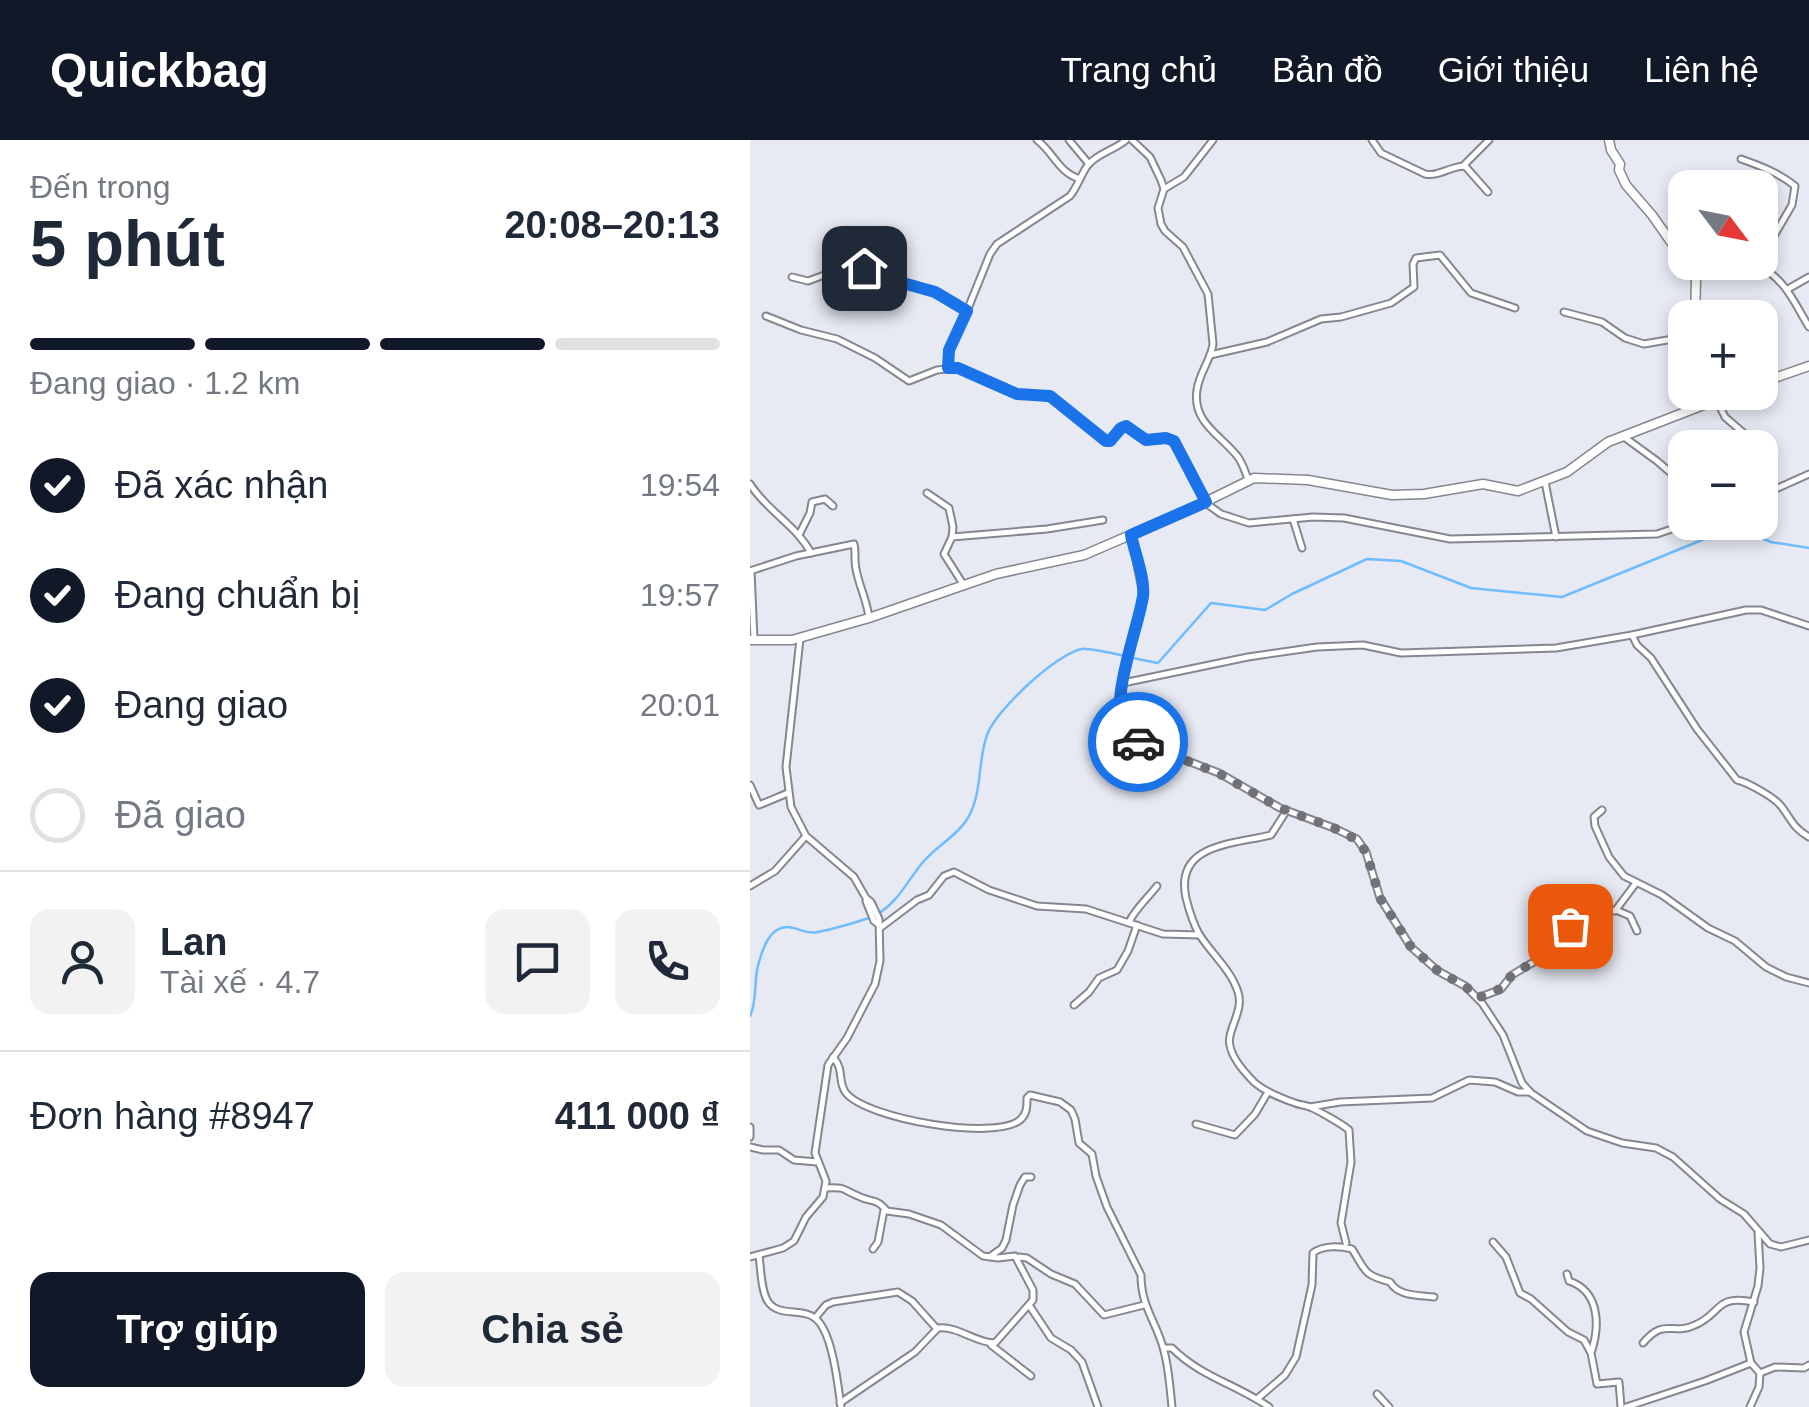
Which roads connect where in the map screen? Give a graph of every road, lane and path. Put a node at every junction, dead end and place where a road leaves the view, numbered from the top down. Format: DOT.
graph roads {
  1 [pos="1038,140"];
  2 [pos="1069,140"];
  3 [pos="1129,140"];
  4 [pos="1213,140"];
  5 [pos="1372,140"];
  6 [pos="1489,140"];
  7 [pos="1610,140"];
  8 [pos="1740,159"];
  9 [pos="1089,164"];
  10 [pos="1463,166"];
  11 [pos="1770,170"];
  12 [pos="1778,176"];
  13 [pos="1080,179"];
  14 [pos="1164,189"];
  15 [pos="1488,192"];
  16 [pos="1778,228"];
  17 [pos="1668,238"];
  18 [pos="792,277"];
  19 [pos="1809,277"];
  20 [pos="1778,280"];
  21 [pos="1788,289"];
  22 [pos="1515,308"];
  23 [pos="967,311"];
  24 [pos="1564,312"];
  25 [pos="766,316"];
  26 [pos="1809,327"];
  27 [pos="1668,341"];
  28 [pos="1210,355"];
  29 [pos="1809,366"];
  30 [pos="948,368"];
  31 [pos="1778,377"];
  32 [pos="1685,410"];
  33 [pos="1721,410"];
  34 [pos="1740,430"];
  35 [pos="1624,437"];
  36 [pos="1668,471"];
  37 [pos="1809,474"];
  38 [pos="1248,479"];
  39 [pos="1545,482"];
  40 [pos="750,484"];
  41 [pos="1778,487"];
  42 [pos="926,493"];
  43 [pos="1206,502"];
  44 [pos="832,506"];
  45 [pos="1293,519"];
  46 [pos="1102,520"];
  47 [pos="1668,530"];
  48 [pos="1131,535"];
  49 [pos="799,536"];
  50 [pos="952,537"];
  51 [pos="1556,537"];
  52 [pos="1302,548"];
  53 [pos="811,553"];
  54 [pos="751,571"];
  55 [pos="963,584"];
  56 [pos="869,618"];
  57 [pos="1809,626"];
  58 [pos="1632,635"];
  59 [pos="801,637"];
  60 [pos="752,640"];
  61 [pos="1122,683"];
  62 [pos="750,786"];
  63 [pos="788,792"];
  64 [pos="1287,810"];
  65 [pos="1602,810"];
  66 [pos="806,836"];
  67 [pos="1809,837"];
  68 [pos="1636,884"];
  69 [pos="750,886"];
  70 [pos="1156,886"];
  71 [pos="1616,910"];
  72 [pos="1133,923"];
  73 [pos="879,926"];
  74 [pos="1636,930"];
  75 [pos="1200,935"];
  76 [pos="1809,984"];
  77 [pos="1478,998"];
  78 [pos="1074,1005"];
  79 [pos="833,1056"];
  80 [pos="1268,1092"];
  81 [pos="1531,1092"];
  82 [pos="1310,1107"];
  83 [pos="1196,1124"];
  84 [pos="750,1127"];
  85 [pos="750,1137"];
  86 [pos="750,1147"];
  87 [pos="817,1162"];
  88 [pos="1030,1177"];
  89 [pos="826,1188"];
  90 [pos="884,1210"];
  91 [pos="1757,1230"];
  92 [pos="1808,1237"];
  93 [pos="1346,1242"];
  94 [pos="1493,1242"];
  95 [pos="873,1249"];
  96 [pos="758,1256"];
  97 [pos="750,1257"];
  98 [pos="988,1257"];
  99 [pos="1017,1258"];
  100 [pos="1567,1274"];
  101 [pos="1434,1296"];
  102 [pos="1754,1302"];
  103 [pos="1029,1304"];
  104 [pos="1144,1305"];
  105 [pos="815,1318"];
  106 [pos="936,1329"];
  107 [pos="1642,1342"];
  108 [pos="988,1344"];
  109 [pos="1164,1348"];
  110 [pos="1591,1353"];
  111 [pos="1751,1363"];
  112 [pos="1809,1365"];
  113 [pos="1760,1373"];
  114 [pos="1032,1376"];
  115 [pos="1376,1394"];
  116 [pos="1257,1399"];
  117 [pos="841,1405"];
  118 [pos="1098,1407"];
  119 [pos="1172,1407"];
  120 [pos="1269,1407"];
  121 [pos="1389,1407"];
  122 [pos="1624,1407"];
  123 [pos="1750,1407"];
  1 -- 13 [label="street"];
  2 -- 9 [label="street"];
  3 -- 9 [label="street"];
  3 -- 14 [label="street"];
  4 -- 14 [label="street"];
  5 -- 10 [label="street"];
  6 -- 10 [label="street"];
  7 -- 17 [label="street"];
  8 -- 11 [label="street"];
  9 -- 13 [label="street"];
  10 -- 15 [label="street"];
  12 -- 16 [label="street"];
  13 -- 23 [label="street"];
  14 -- 28 [label="street"];
  18 -- 23 [label="street"];
  19 -- 21 [label="street"];
  20 -- 21 [label="street"];
  21 -- 26 [label="street"];
  22 -- 28 [label="street"];
  23 -- 30 [label="street"];
  24 -- 27 [label="street"];
  25 -- 30 [label="street"];
  28 -- 38 [label="street"];
  29 -- 31 [label="street"];
  30 -- 43 [label="street"];
  32 -- 35 [label="street"];
  33 -- 34 [label="street"];
  35 -- 36 [label="street"];
  35 -- 39 [label="street"];
  37 -- 41 [label="street"];
  38 -- 39 [label="street"];
  38 -- 43 [label="street"];
  39 -- 51 [label="street"];
  40 -- 49 [label="street"];
  42 -- 50 [label="street"];
  43 -- 45 [label="street"];
  43 -- 48 [label="street"];
  44 -- 49 [label="street"];
  45 -- 51 [label="street"];
  45 -- 52 [label="street"];
  46 -- 50 [label="street"];
  47 -- 51 [label="street"];
  48 -- 55 [label="street"];
  48 -- 61 [label="street"];
  49 -- 53 [label="street"];
  50 -- 55 [label="street"];
  53 -- 54 [label="street"];
  53 -- 56 [label="street"];
  54 -- 60 [label="street"];
  55 -- 56 [label="street"];
  56 -- 59 [label="street"];
  57 -- 58 [label="street"];
  58 -- 61 [label="street"];
  58 -- 67 [label="street"];
  59 -- 60 [label="street"];
  59 -- 63 [label="street"];
  61 -- 64 [label="street"];
  62 -- 63 [label="street"];
  63 -- 66 [label="street"];
  64 -- 75 [label="street"];
  64 -- 77 [label="street"];
  65 -- 68 [label="street"];
  66 -- 69 [label="street"];
  66 -- 73 [label="street"];
  68 -- 71 [label="street"];
  68 -- 76 [label="street"];
  70 -- 72 [label="street"];
  71 -- 74 [label="street"];
  71 -- 77 [label="street"];
  72 -- 73 [label="street"];
  72 -- 75 [label="street"];
  72 -- 78 [label="street"];
  73 -- 79 [label="street"];
  75 -- 80 [label="street"];
  77 -- 81 [label="street"];
  79 -- 87 [label="street"];
  79 -- 104 [label="street"];
  80 -- 82 [label="street"];
  80 -- 83 [label="street"];
  81 -- 82 [label="street"];
  81 -- 91 [label="street"];
  82 -- 93 [label="street"];
  84 -- 85 [label="street"];
  86 -- 87 [label="street"];
  87 -- 89 [label="street"];
  88 -- 98 [label="street"];
  89 -- 90 [label="street"];
  89 -- 96 [label="street"];
  90 -- 95 [label="street"];
  90 -- 98 [label="street"];
  91 -- 92 [label="street"];
  91 -- 102 [label="street"];
  94 -- 110 [label="street"];
  96 -- 97 [label="street"];
  96 -- 105 [label="street"];
  98 -- 99 [label="street"];
  99 -- 103 [label="street"];
  99 -- 104 [label="street"];
  100 -- 110 [label="street"];
  101 -- 116 [label="street"];
  102 -- 107 [label="street"];
  102 -- 111 [label="street"];
  103 -- 108 [label="street"];
  103 -- 118 [label="street"];
  104 -- 109 [label="street"];
  105 -- 106 [label="street"];
  105 -- 117 [label="street"];
  106 -- 108 [label="street"];
  106 -- 117 [label="street"];
  108 -- 114 [label="street"];
  109 -- 116 [label="street"];
  109 -- 119 [label="street"];
  110 -- 122 [label="street"];
  111 -- 113 [label="street"];
  111 -- 122 [label="street"];
  112 -- 113 [label="street"];
  113 -- 123 [label="street"];
  115 -- 121 [label="street"];
  116 -- 120 [label="street"];
}
